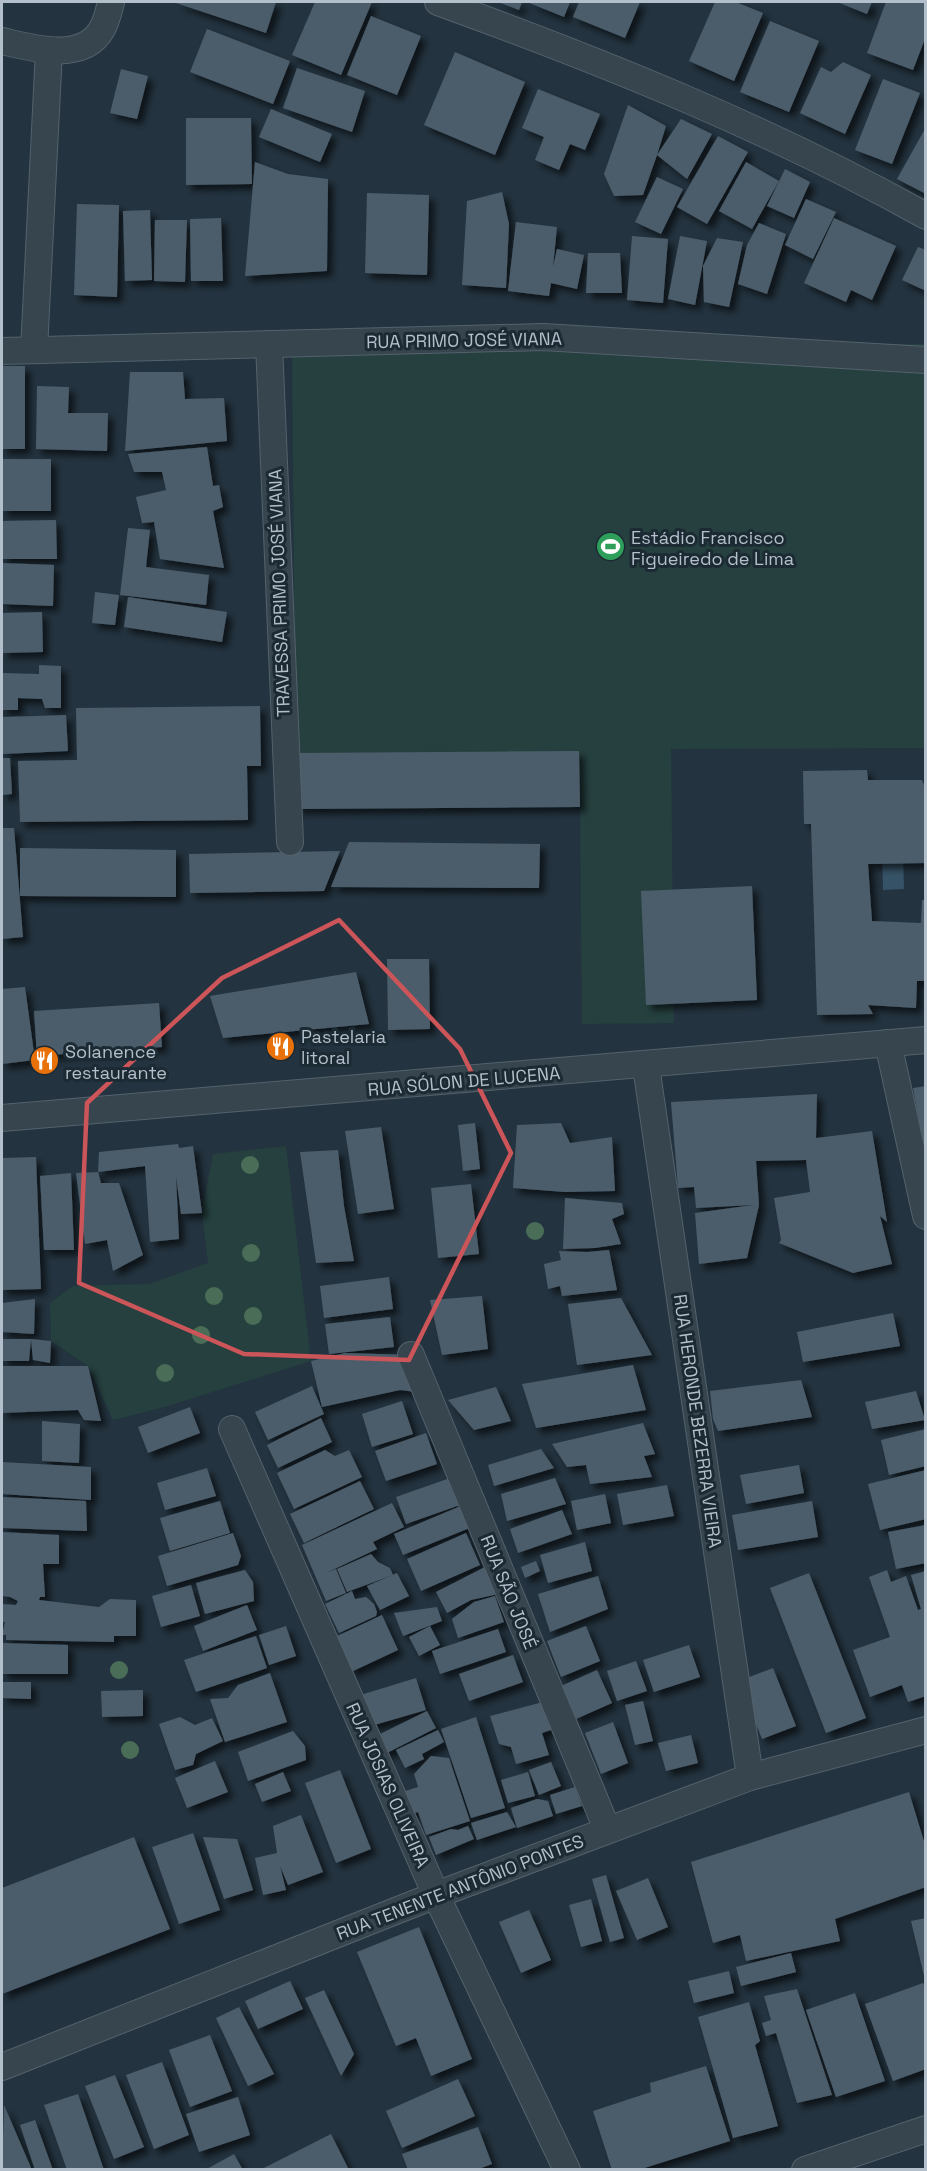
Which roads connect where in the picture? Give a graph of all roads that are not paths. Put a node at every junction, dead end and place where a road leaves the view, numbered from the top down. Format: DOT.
graph roads {
  1 [pos="111,2"];
  2 [pos="438,2"];
  3 [pos="2,41"];
  4 [pos="49,50"];
  5 [pos="926,216"];
  6 [pos="269,344"];
  7 [pos="34,350"];
  8 [pos="2,351"];
  9 [pos="926,360"];
  10 [pos="290,842"];
  11 [pos="926,1040"];
  12 [pos="888,1043"];
  13 [pos="646,1066"];
  14 [pos="2,1118"];
  15 [pos="926,1216"];
  16 [pos="411,1354"];
  17 [pos="232,1429"];
  18 [pos="926,1730"];
  19 [pos="750,1777"];
  20 [pos="606,1830"];
  21 [pos="436,1896"];
  22 [pos="2,2067"];
  23 [pos="926,2129"];
  24 [pos="567,2169"];
  25 [pos="805,2169"];
  1 -- 4 [label="street"];
  2 -- 5 [label="street"];
  3 -- 4 [label="street"];
  4 -- 7 [label="street"];
  6 -- 7 [label="street, RUA PRIMO JOSÉ VIANA"];
  6 -- 9 [label="street, RUA PRIMO JOSÉ VIANA"];
  6 -- 10 [label="street, TRAVESSA PRIMO JOSÉ VIANA"];
  7 -- 8 [label="street, RUA PRIMO JOSÉ VIANA"];
  11 -- 12 [label="street, RUA SÓLON DE LUCENA"];
  12 -- 13 [label="street, RUA SÓLON DE LUCENA"];
  12 -- 15 [label="street"];
  13 -- 14 [label="street, RUA SÓLON DE LUCENA"];
  13 -- 19 [label="street, RUA HERONDE BEZERRA VIEIRA"];
  16 -- 20 [label="street, RUA SÃO JOSÉ"];
  17 -- 21 [label="street, RUA JOSIAS OLIVEIRA"];
  18 -- 19 [label="street, RUA TENENTE ANTÔNIO PONTES"];
  19 -- 20 [label="street, RUA TENENTE ANTÔNIO PONTES"];
  20 -- 21 [label="street, RUA TENENTE ANTÔNIO PONTES"];
  21 -- 22 [label="street, RUA TENENTE ANTÔNIO PONTES"];
  21 -- 24 [label="street, RUA JOSIAS OLIVEIRA"];
  23 -- 25 [label="street"];
}
